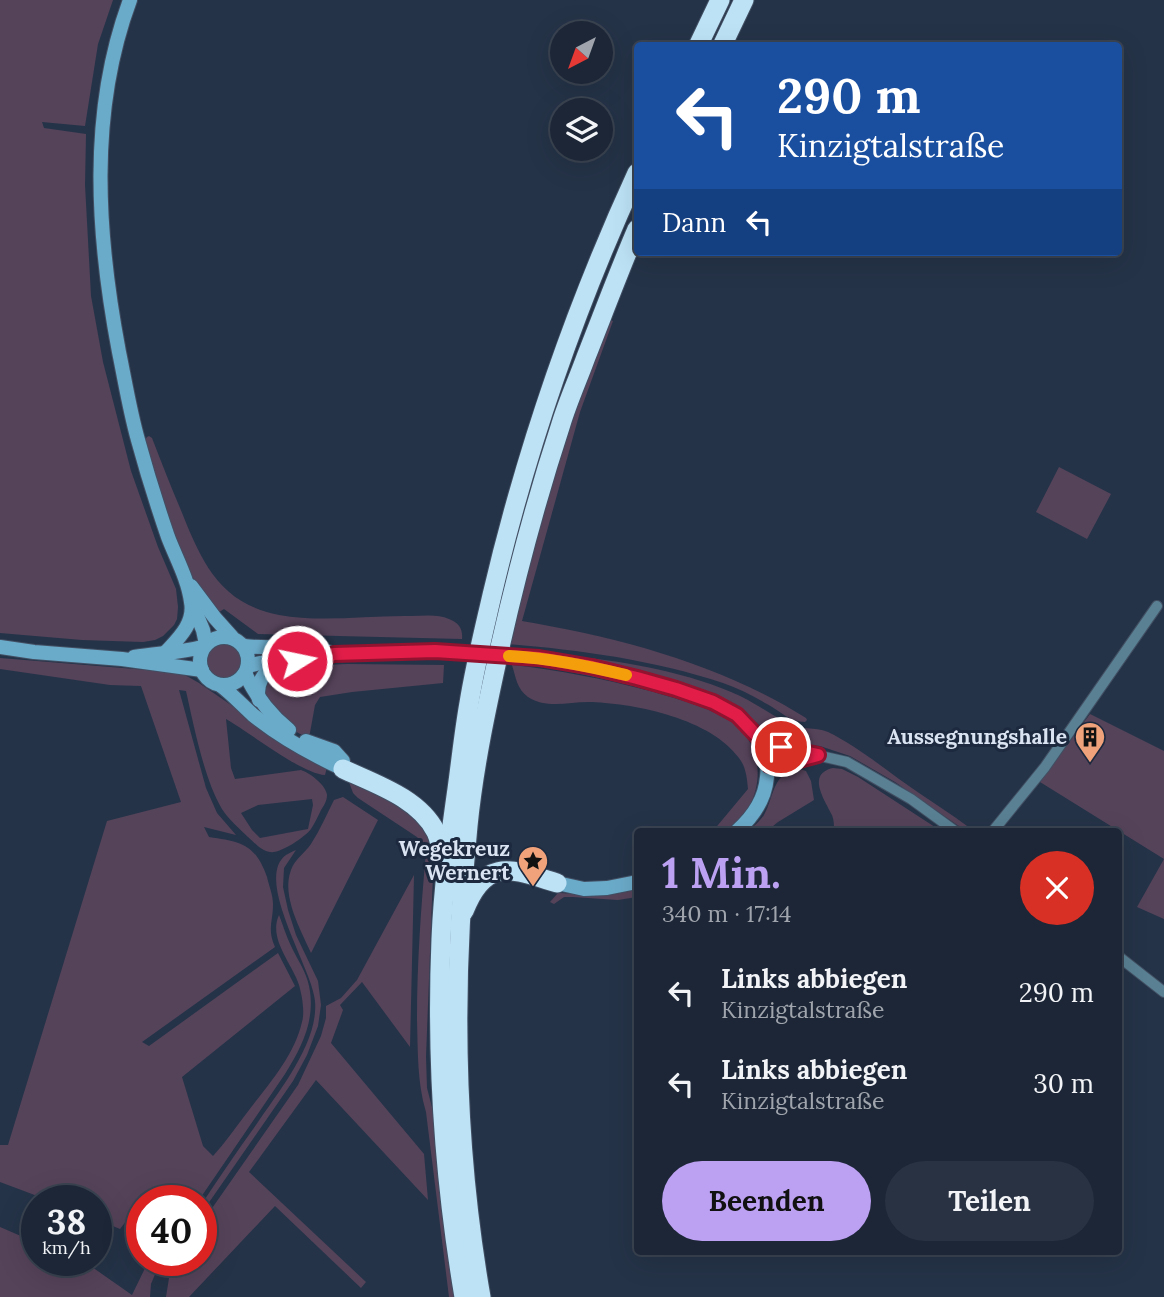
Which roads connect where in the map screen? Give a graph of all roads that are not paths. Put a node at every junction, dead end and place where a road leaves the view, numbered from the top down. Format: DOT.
graph roads {
  1 [pos="130,0"];
  2 [pos="720,0"];
  3 [pos="744,0"];
  4 [pos="700,42"];
  5 [pos="724,42"];
  6 [pos="634,180"];
  7 [pos="634,237"];
  8 [pos="184,576"];
  9 [pos="192,604"];
  10 [pos="1157,606"];
  11 [pos="232,637"];
  12 [pos="244,646"];
  13 [pos="0,647"];
  14 [pos="204,647"];
  15 [pos="166,652"];
  16 [pos="334,654"];
  17 [pos="122,659"];
  18 [pos="275,663"];
  19 [pos="201,670"];
  20 [pos="247,670"];
  21 [pos="220,685"];
  22 [pos="260,701"];
  23 [pos="764,747"];
  24 [pos="818,755"];
  25 [pos="769,765"];
  26 [pos="343,769"];
  27 [pos="741,828"];
  28 [pos="951,828"];
  29 [pos="995,828"];
  30 [pos="446,874"];
  31 [pos="557,883"];
  32 [pos="630,883"];
  33 [pos="460,921"];
  34 [pos="1122,960"];
  35 [pos="1164,992"];
  36 [pos="464,1297"];
  37 [pos="481,1297"];
  1 -- 8 [label="street"];
  2 -- 4 [label="highway"];
  3 -- 5 [label="highway"];
  6 -- 30 [label="highway"];
  7 -- 33 [label="highway"];
  8 -- 9 [label="street"];
  8 -- 11 [label="street"];
  9 -- 14 [label="street"];
  9 -- 15 [label="street"];
  10 -- 29 [label="street"];
  11 -- 12 [label="street"];
  11 -- 14 [label="street"];
  12 -- 16 [label="street"];
  12 -- 20 [label="street"];
  13 -- 17 [label="street"];
  14 -- 15 [label="street"];
  14 -- 19 [label="street"];
  15 -- 17 [label="street"];
  16 -- 18 [label="street"];
  16 -- 23 [label="street, bridge"];
  17 -- 19 [label="street"];
  18 -- 20 [label="street"];
  18 -- 22 [label="street"];
  19 -- 21 [label="street"];
  20 -- 21 [label="street"];
  20 -- 22 [label="street"];
  21 -- 26 [label="street"];
  22 -- 26 [label="street"];
  23 -- 24 [label="street"];
  23 -- 25 [label="street"];
  24 -- 25 [label="street"];
  24 -- 28 [label="street"];
  25 -- 27 [label="street"];
  26 -- 30 [label="highway"];
  30 -- 36 [label="highway"];
  31 -- 32 [label="street"];
  31 -- 33 [label="highway"];
  33 -- 37 [label="highway"];
  34 -- 35 [label="street"];
}
